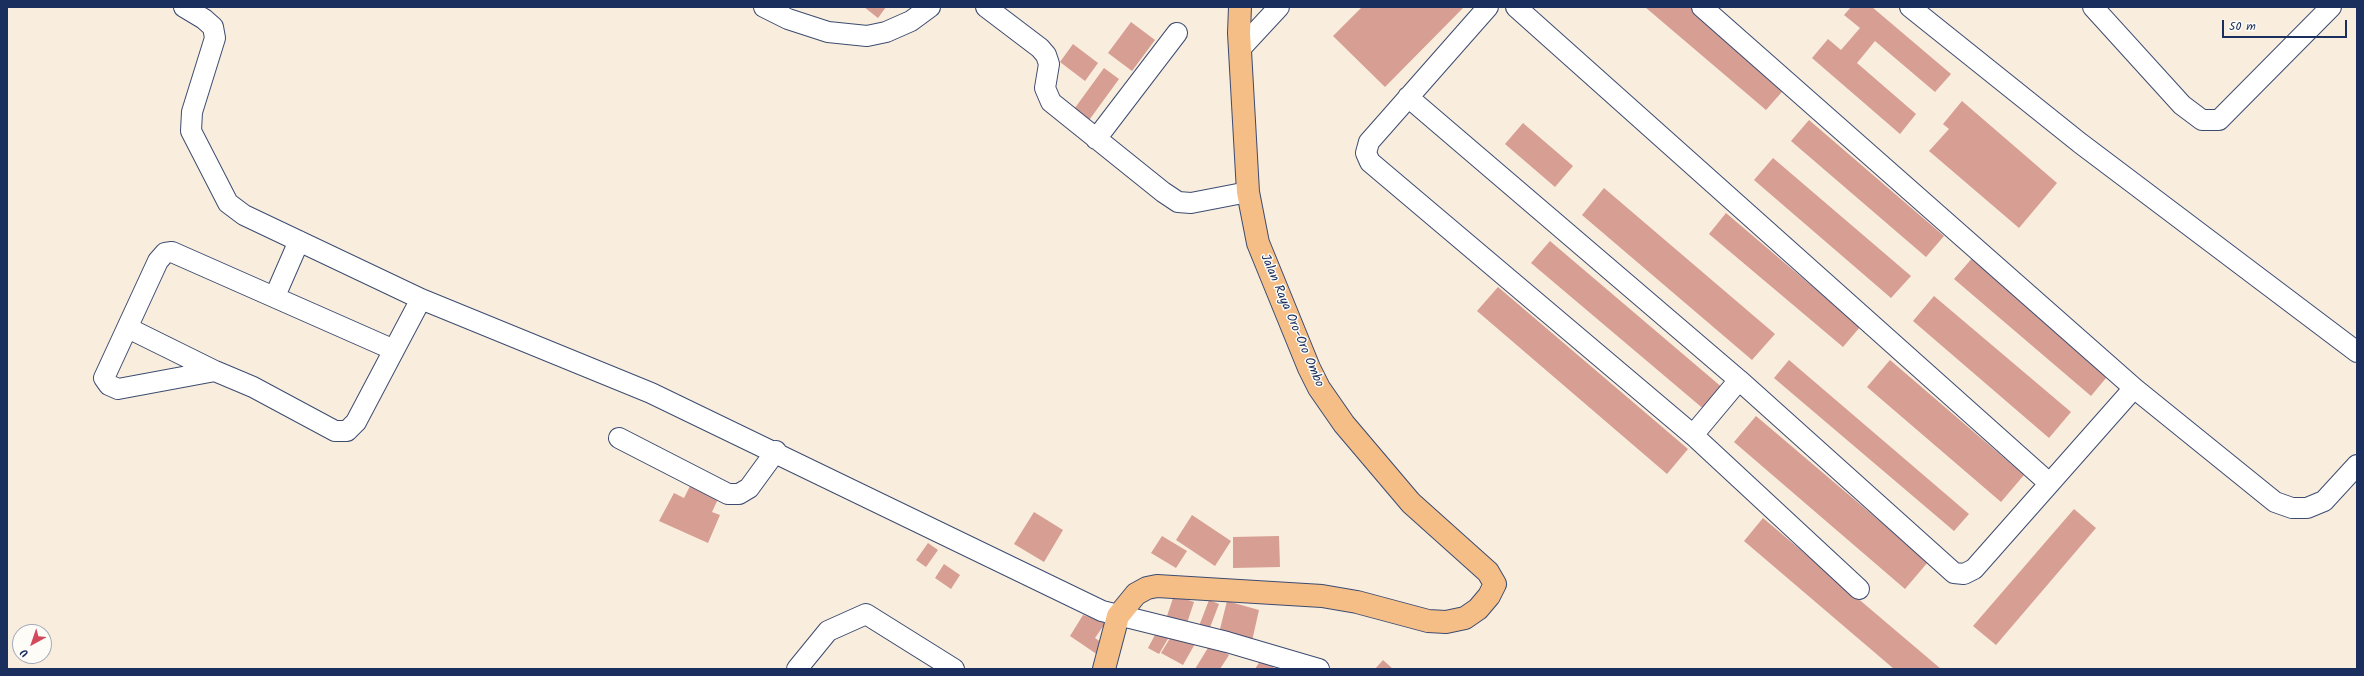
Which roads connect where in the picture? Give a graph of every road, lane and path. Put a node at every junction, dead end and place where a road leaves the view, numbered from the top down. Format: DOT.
graph roads {
  1 [pos="184,7"];
  2 [pos="764,7"];
  3 [pos="930,7"];
  4 [pos="986,7"];
  5 [pos="1240,7"];
  6 [pos="1279,7"];
  7 [pos="1488,7"];
  8 [pos="1516,7"];
  9 [pos="1702,7"];
  10 [pos="1910,7"];
  11 [pos="2093,7"];
  12 [pos="2331,7"];
  13 [pos="1177,33"];
  14 [pos="1241,48"];
  15 [pos="1408,97"];
  16 [pos="1096,139"];
  17 [pos="1248,192"];
  18 [pos="299,241"];
  19 [pos="275,296"];
  20 [pos="421,298"];
  21 [pos="128,328"];
  22 [pos="394,350"];
  23 [pos="2357,352"];
  24 [pos="215,371"];
  25 [pos="1739,380"];
  26 [pos="2134,388"];
  27 [pos="1693,436"];
  28 [pos="619,438"];
  29 [pos="776,451"];
  30 [pos="2357,465"];
  31 [pos="2049,484"];
  32 [pos="1859,589"];
  33 [pos="1118,616"];
  34 [pos="797,669"];
  35 [pos="954,669"];
  36 [pos="1104,669"];
  37 [pos="1319,669"];
  1 -- 18 [label="street"];
  2 -- 3 [label="street"];
  4 -- 16 [label="street"];
  5 -- 14 [label="main road, Jalan Raya Oro-Oro Ombo"];
  6 -- 14 [label="street"];
  7 -- 15 [label="street"];
  8 -- 31 [label="street"];
  9 -- 26 [label="street"];
  10 -- 23 [label="street"];
  11 -- 12 [label="street"];
  13 -- 16 [label="street"];
  14 -- 17 [label="main road, Jalan Raya Oro-Oro Ombo"];
  15 -- 25 [label="street"];
  15 -- 27 [label="street"];
  16 -- 17 [label="street"];
  17 -- 33 [label="main road, Jalan Raya Oro-Oro Ombo"];
  18 -- 19 [label="street"];
  18 -- 20 [label="street"];
  19 -- 21 [label="street"];
  19 -- 22 [label="street"];
  20 -- 22 [label="street"];
  20 -- 29 [label="street"];
  21 -- 24 [label="street"];
  21 -- 24 [label="street"];
  22 -- 24 [label="street"];
  25 -- 27 [label="street"];
  25 -- 31 [label="street"];
  26 -- 30 [label="street"];
  26 -- 31 [label="street"];
  27 -- 32 [label="street"];
  28 -- 29 [label="street"];
  29 -- 33 [label="street"];
  33 -- 36 [label="main road, Jalan Raya Oro-Oro Ombo"];
  33 -- 37 [label="street"];
  34 -- 35 [label="street"];
}
